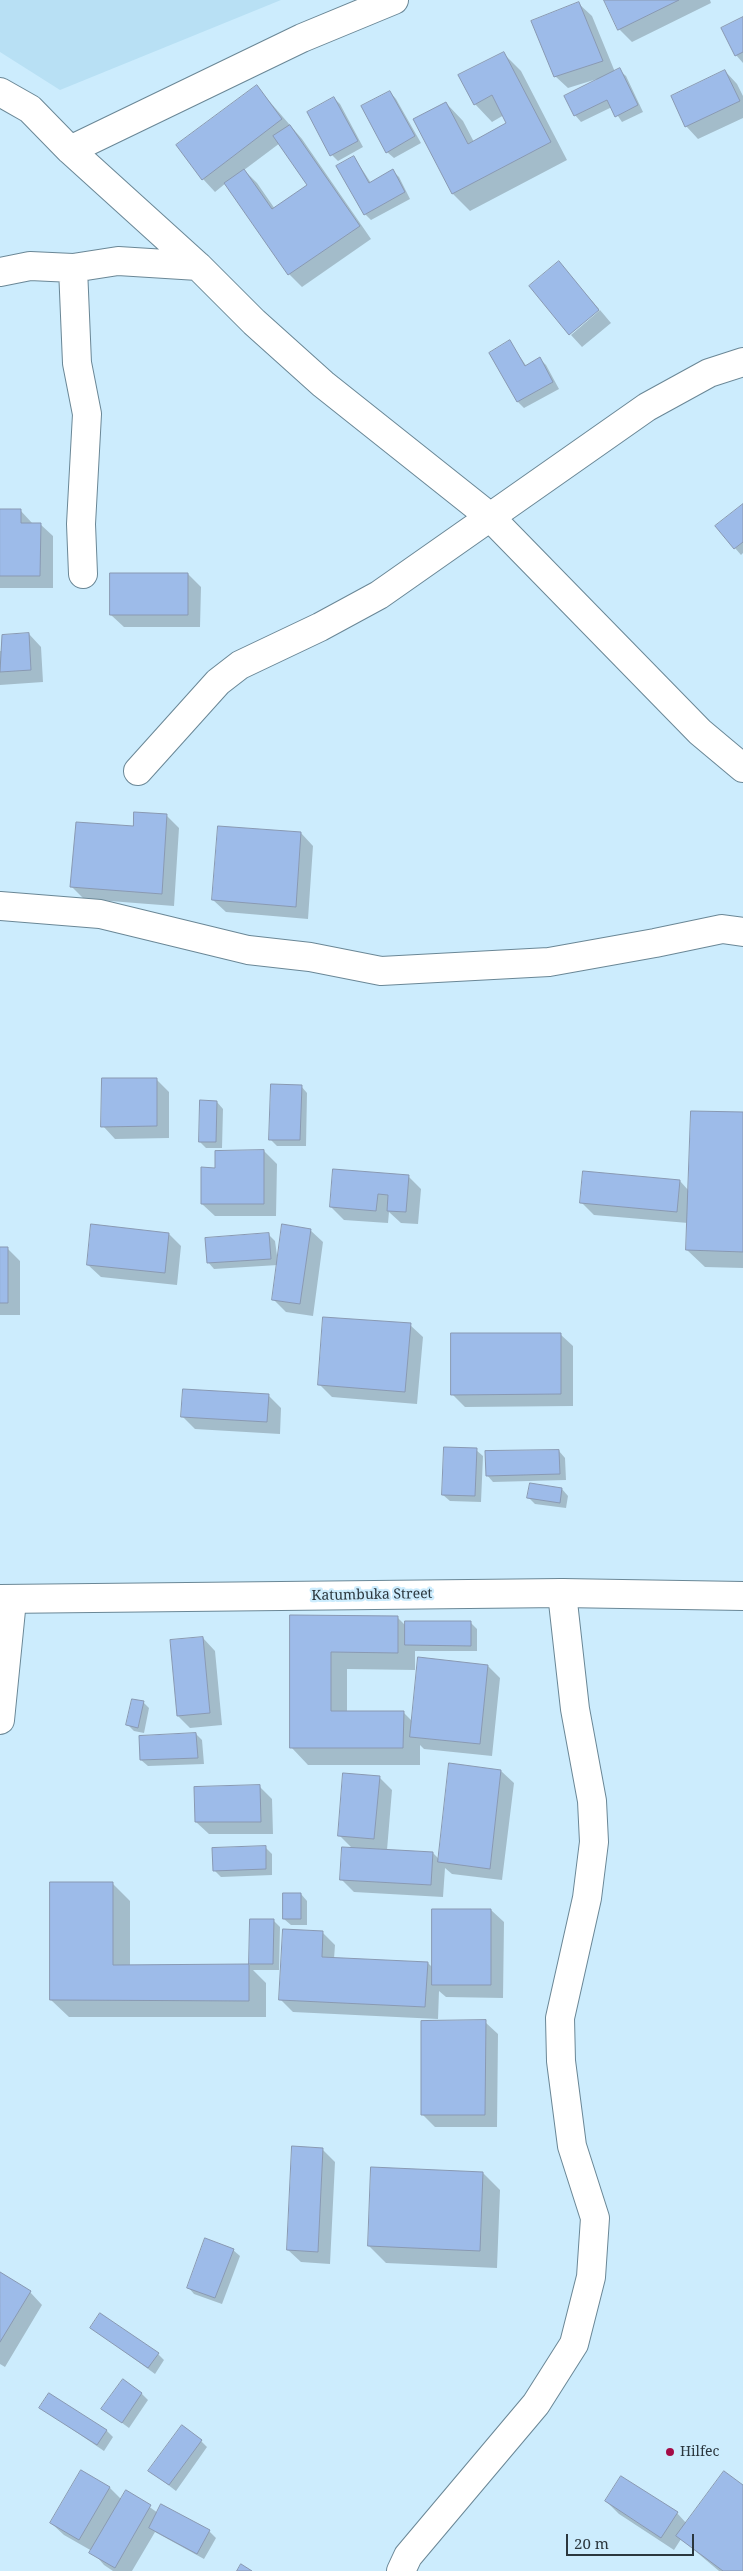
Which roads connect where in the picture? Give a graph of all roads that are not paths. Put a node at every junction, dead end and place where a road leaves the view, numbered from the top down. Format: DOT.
graph roads {
  1 [pos="394,0"];
  2 [pos="0,92"];
  3 [pos="70,150"];
  4 [pos="198,266"];
  5 [pos="73,268"];
  6 [pos="0,272"];
  7 [pos="743,362"];
  8 [pos="489,516"];
  9 [pos="83,574"];
  10 [pos="743,768"];
  11 [pos="138,771"];
  12 [pos="0,906"];
  13 [pos="743,932"];
  14 [pos="562,1593"];
  15 [pos="743,1596"];
  16 [pos="6,1600"];
  17 [pos="0,1720"];
  18 [pos="400,2571"];
  1 -- 3 [label="street"];
  2 -- 3 [label="street"];
  3 -- 4 [label="street"];
  4 -- 5 [label="street"];
  4 -- 8 [label="street"];
  5 -- 6 [label="street"];
  5 -- 9 [label="street"];
  7 -- 8 [label="street"];
  8 -- 10 [label="street"];
  8 -- 11 [label="street"];
  12 -- 13 [label="street"];
  14 -- 15 [label="street, Katumbuka Street"];
  14 -- 16 [label="street, Katumbuka Street"];
  14 -- 18 [label="street"];
  16 -- 17 [label="street"];
}
